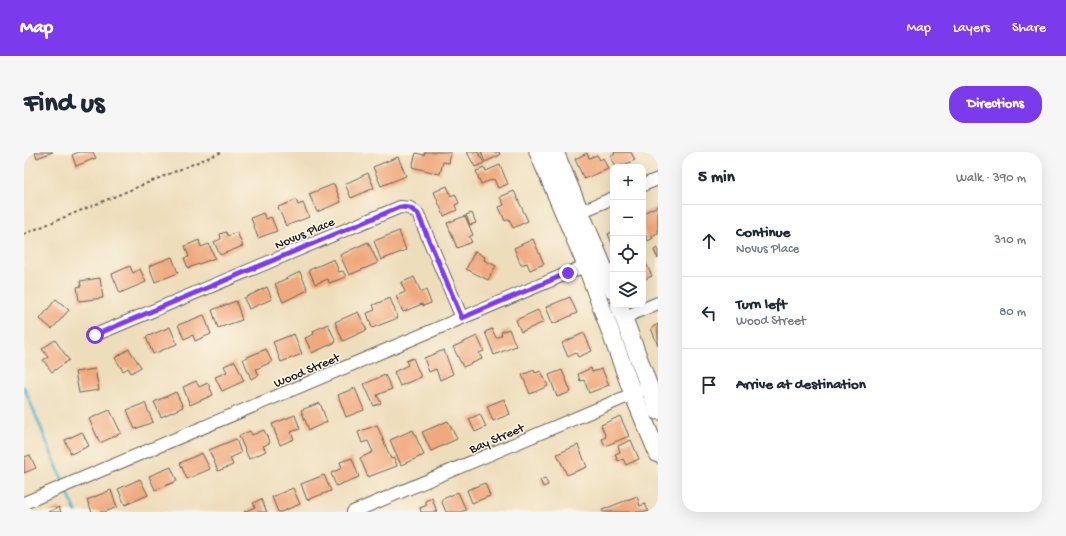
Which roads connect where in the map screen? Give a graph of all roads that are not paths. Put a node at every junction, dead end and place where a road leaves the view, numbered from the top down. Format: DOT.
graph roads {
  1 [pos="538,152"];
  2 [pos="555,152"];
  3 [pos="658,179"];
  4 [pos="646,184"];
  5 [pos="610,199"];
  6 [pos="574,214"];
  7 [pos="593,263"];
  8 [pos="610,286"];
  9 [pos="658,303"];
  10 [pos="622,311"];
  11 [pos="462,318"];
  12 [pos="95,335"];
  13 [pos="650,387"];
  14 [pos="633,394"];
  15 [pos="658,411"];
  16 [pos="658,454"];
  17 [pos="24,503"];
  18 [pos="353,512"];
  1 -- 6 [label="main road"];
  2 -- 6 [label="main road"];
  3 -- 4 [label="street"];
  5 -- 6 [label="street"];
  6 -- 7 [label="main road"];
  7 -- 8 [label="main road"];
  7 -- 11 [label="street, Wood Street"];
  7 -- 14 [label="main road"];
  9 -- 10 [label="street"];
  10 -- 13 [label="main road"];
  11 -- 12 [label="street, Novus Place"];
  11 -- 17 [label="street, Wood Street"];
  13 -- 14 [label="street, Bay Street"];
  13 -- 15 [label="main road"];
  14 -- 16 [label="main road"];
  14 -- 18 [label="street, Bay Street"];
}
